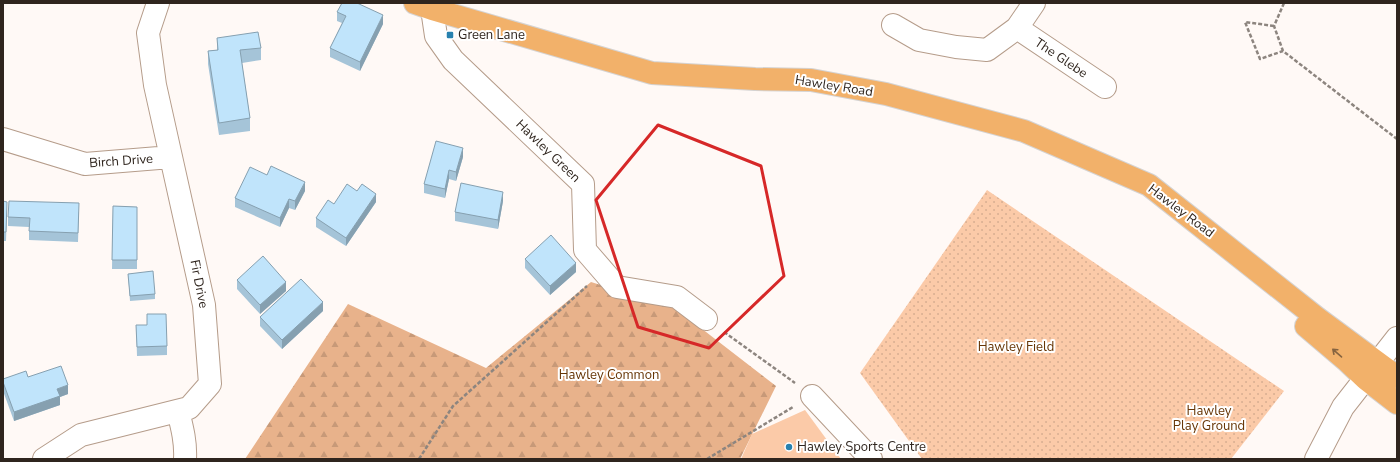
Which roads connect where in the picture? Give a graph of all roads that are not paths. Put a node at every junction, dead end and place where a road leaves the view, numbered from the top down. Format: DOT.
graph roads {
  1 [pos="158,3"];
  2 [pos="1034,3"];
  3 [pos="424,6"];
  4 [pos="893,25"];
  5 [pos="1018,28"];
  6 [pos="1105,87"];
  7 [pos="3,139"];
  8 [pos="171,157"];
  9 [pos="706,319"];
  10 [pos="1397,338"];
  11 [pos="1372,371"];
  12 [pos="1397,377"];
  13 [pos="812,396"];
  14 [pos="1397,403"];
  15 [pos="178,411"];
  16 [pos="862,456"];
  17 [pos="44,459"];
  18 [pos="185,459"];
  19 [pos="1316,459"];
  1 -- 8 [label="street, Fir Drive"];
  2 -- 5 [label="street"];
  3 -- 9 [label="street, Hawley Green"];
  3 -- 11 [label="main road, Hawley Road"];
  4 -- 5 [label="street"];
  5 -- 6 [label="street, The Glebe"];
  7 -- 8 [label="street, Birch Drive"];
  8 -- 15 [label="street, Fir Drive"];
  10 -- 11 [label="street"];
  11 -- 12 [label="main road, Hawley Road"];
  11 -- 14 [label="main road, Hawley Road"];
  11 -- 19 [label="street"];
  13 -- 16 [label="street"];
  15 -- 17 [label="street, Fir Drive"];
  15 -- 18 [label="street"];
}
